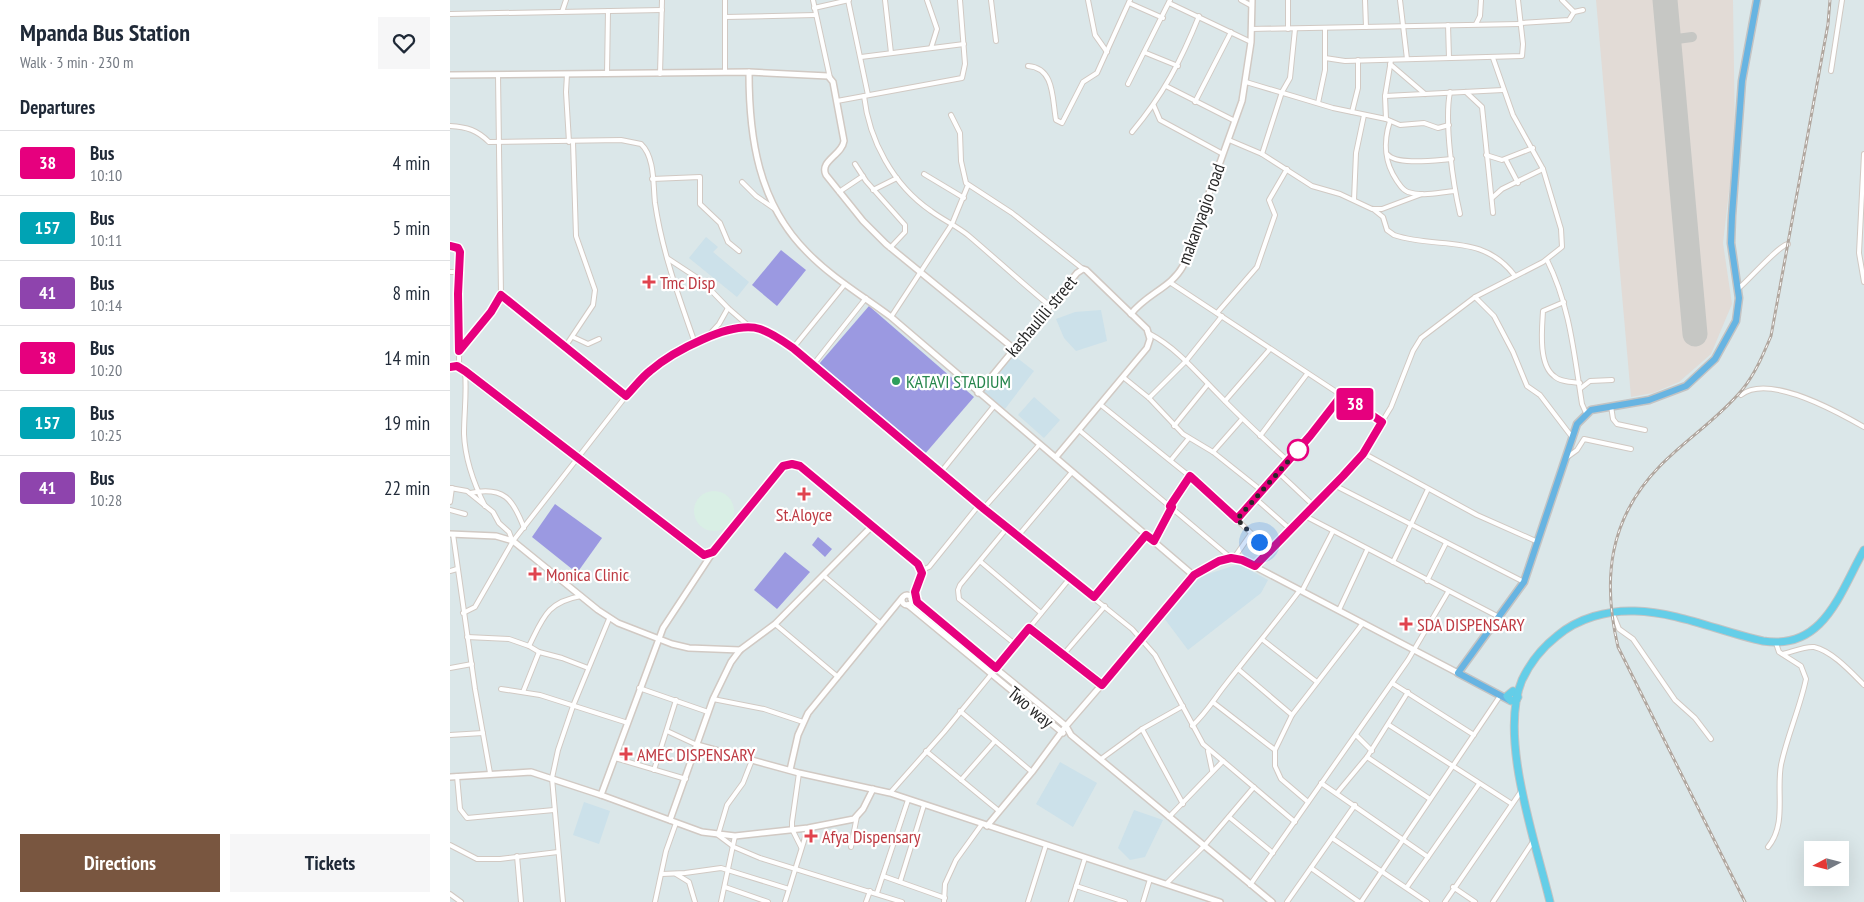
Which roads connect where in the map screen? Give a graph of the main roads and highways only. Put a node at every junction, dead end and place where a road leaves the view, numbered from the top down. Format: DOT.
graph roads {
  1 [pos="1756,0"];
  2 [pos="1864,550"];
  3 [pos="1512,697"];
  4 [pos="1550,902"];
  1 -- 3 [label="main road"];
  2 -- 3 [label="highway"];
  3 -- 4 [label="highway"];
}
